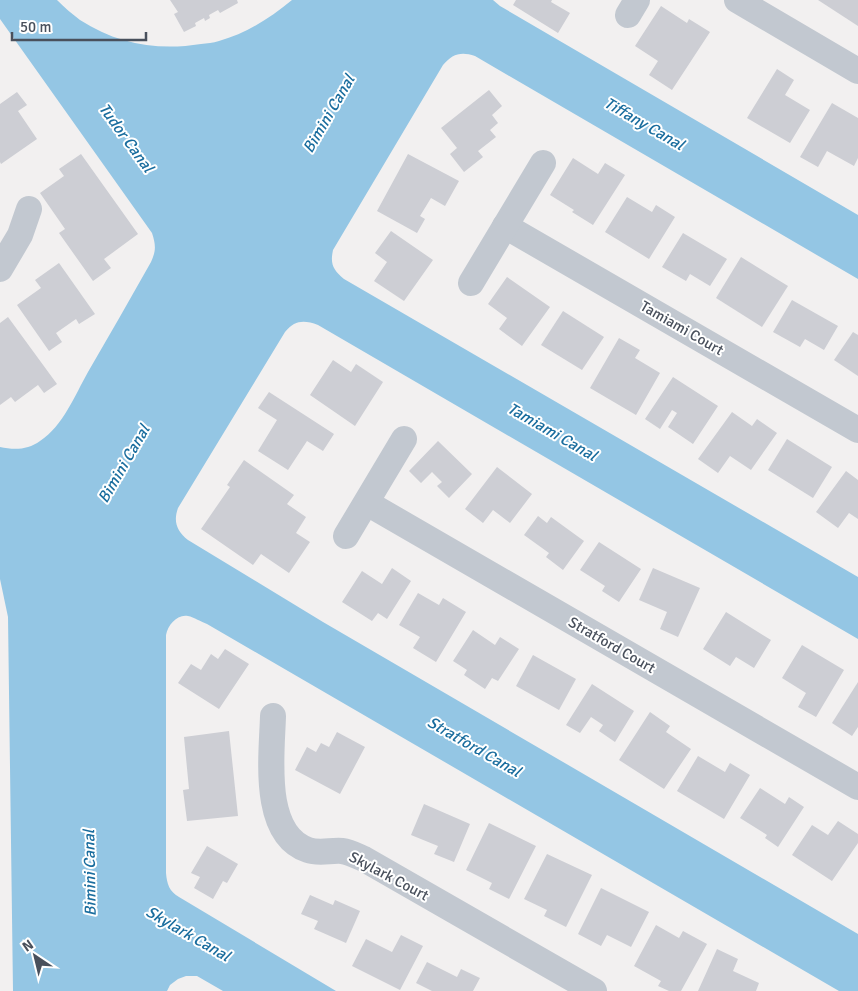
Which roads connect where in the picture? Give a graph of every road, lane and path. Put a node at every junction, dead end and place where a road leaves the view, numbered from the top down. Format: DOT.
graph roads {
  1 [pos="737,0"];
  2 [pos="858,71"];
  3 [pos="543,163"];
  4 [pos="29,209"];
  5 [pos="505,226"];
  6 [pos="10,230"];
  7 [pos="0,269"];
  8 [pos="471,283"];
  9 [pos="858,430"];
  10 [pos="404,439"];
  11 [pos="367,503"];
  12 [pos="346,536"];
  13 [pos="273,716"];
  14 [pos="858,787"];
  15 [pos="594,991"];
  1 -- 2 [label="street"];
  3 -- 5 [label="street"];
  4 -- 6 [label="street"];
  5 -- 8 [label="street"];
  5 -- 9 [label="street, Tamiami Court"];
  6 -- 7 [label="street"];
  10 -- 11 [label="street"];
  11 -- 12 [label="street"];
  11 -- 14 [label="street, Stratford Court"];
  13 -- 15 [label="street, Skylark Court"];
}
